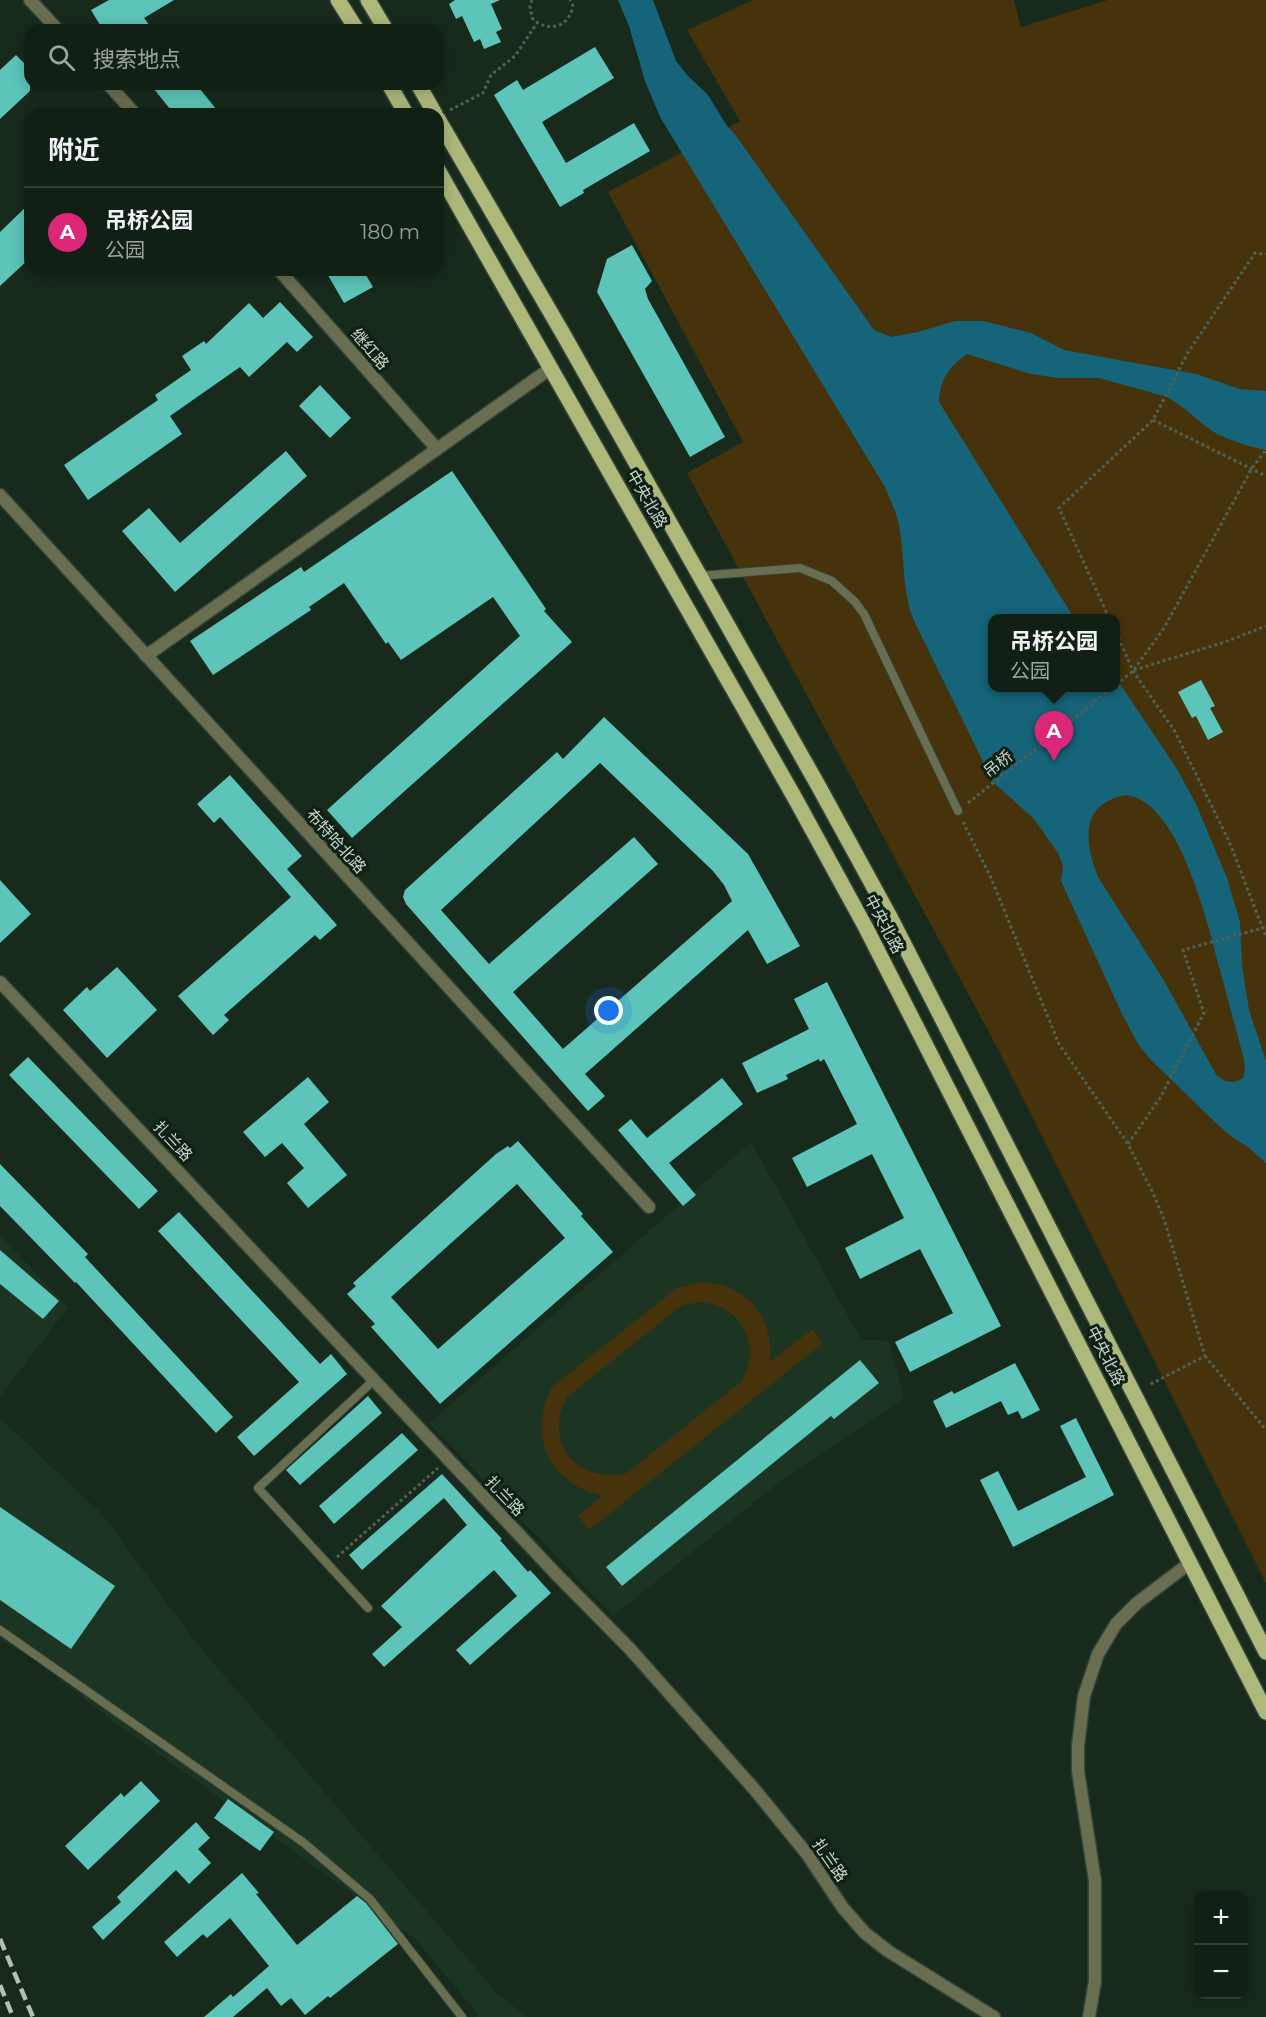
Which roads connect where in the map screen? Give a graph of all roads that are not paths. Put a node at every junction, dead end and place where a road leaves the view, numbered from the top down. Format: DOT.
graph roads {
  1 [pos="30,0"];
  2 [pos="338,0"];
  3 [pos="368,0"];
  4 [pos="52,24"];
  5 [pos="353,24"];
  6 [pos="382,24"];
  7 [pos="113,90"];
  8 [pos="392,90"];
  9 [pos="422,90"];
  10 [pos="130,108"];
  11 [pos="402,108"];
  12 [pos="435,108"];
  13 [pos="444,122"];
  14 [pos="444,181"];
  15 [pos="284,276"];
  16 [pos="551,368"];
  17 [pos="437,449"];
  18 [pos="0,495"];
  19 [pos="699,576"];
  20 [pos="146,656"];
  21 [pos="958,811"];
  22 [pos="0,982"];
  23 [pos="650,1207"];
  24 [pos="374,1380"];
  25 [pos="1191,1562"];
  26 [pos="368,1608"];
  27 [pos="0,1630"];
  28 [pos="1266,1652"];
  29 [pos="1266,1712"];
  30 [pos="462,2017"];
  31 [pos="994,2017"];
  32 [pos="1089,2017"];
  1 -- 4 [label="street"];
  2 -- 5 [label="main road"];
  3 -- 6 [label="main road"];
  7 -- 10 [label="street"];
  8 -- 11 [label="main road"];
  9 -- 12 [label="main road, 中央北路"];
  13 -- 19 [label="main road, 中央北路"];
  14 -- 16 [label="main road, 中央北路"];
  15 -- 17 [label="street, 继红路"];
  16 -- 17 [label="street"];
  16 -- 25 [label="main road, 中央北路"];
  17 -- 20 [label="street"];
  18 -- 20 [label="street, 布特哈北路"];
  19 -- 21 [label="lane"];
  19 -- 28 [label="main road, 中央北路"];
  20 -- 23 [label="street, 布特哈北路"];
  22 -- 24 [label="street, 扎兰路"];
  24 -- 26 [label="lane"];
  24 -- 31 [label="street, 扎兰路"];
  25 -- 29 [label="main road, 中央北路"];
  25 -- 32 [label="street"];
  27 -- 30 [label="lane"];
}
